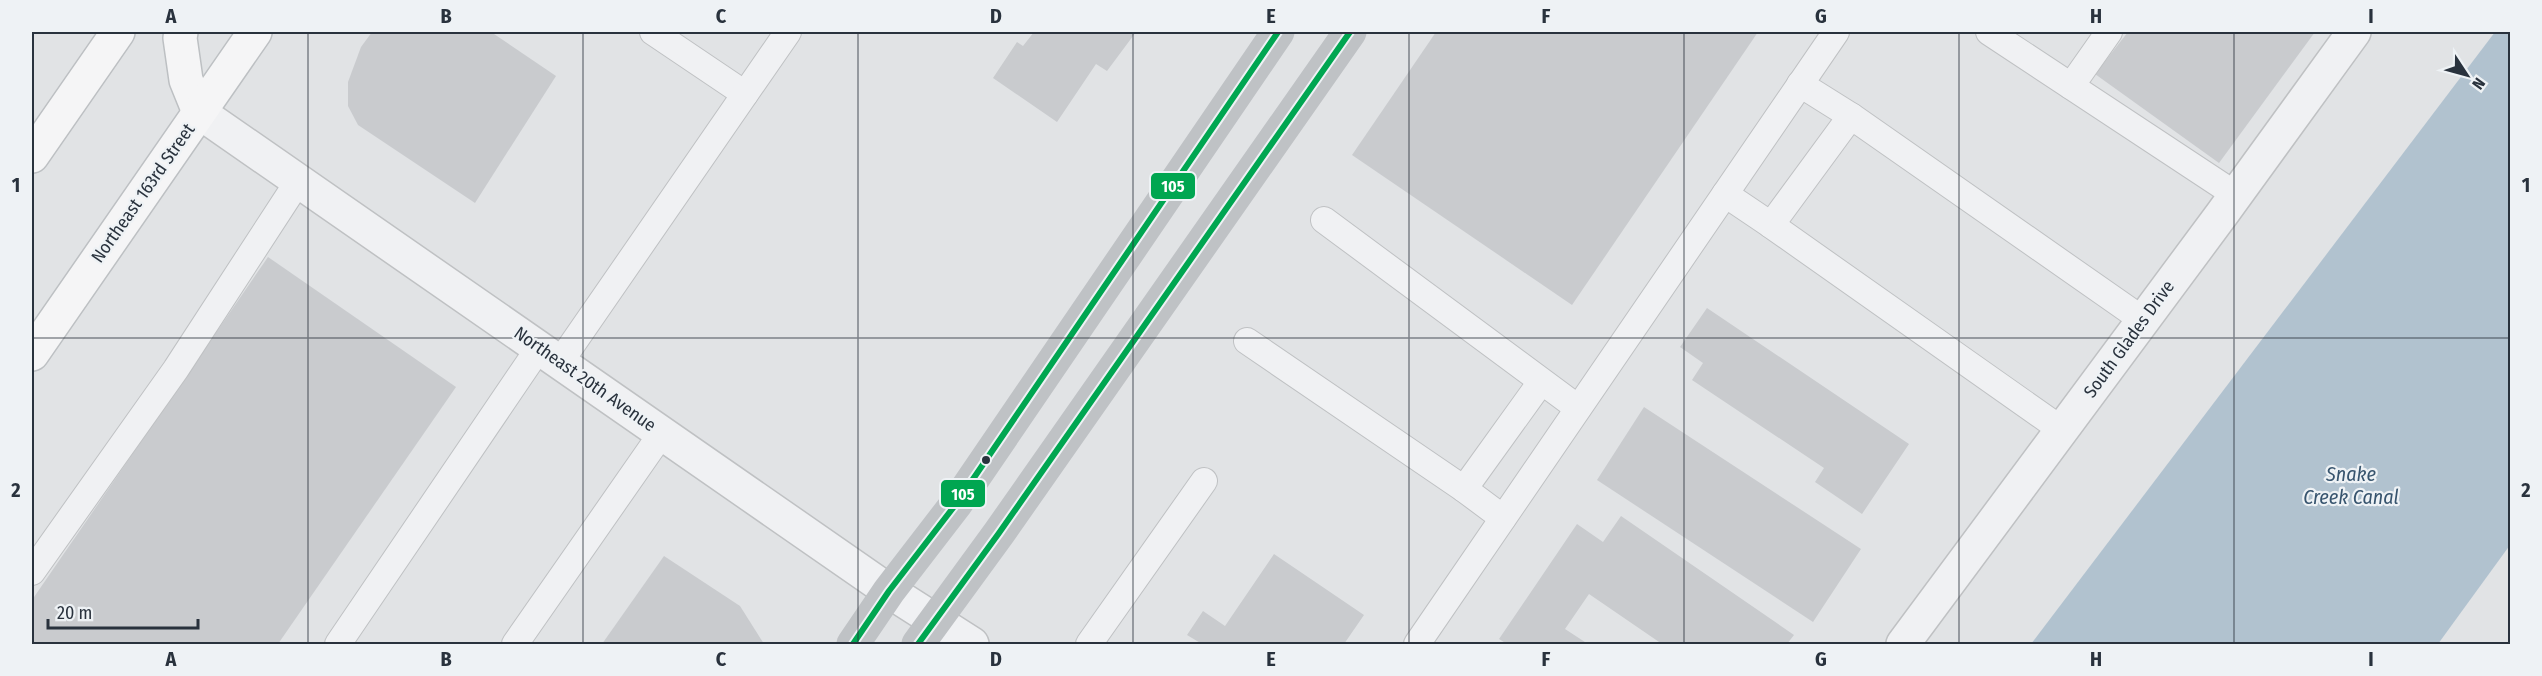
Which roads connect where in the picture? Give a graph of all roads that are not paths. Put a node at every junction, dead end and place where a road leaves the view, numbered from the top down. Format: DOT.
graph roads {
  1 [pos="117,32"];
  2 [pos="181,32"];
  3 [pos="255,32"];
  4 [pos="653,32"];
  5 [pos="788,32"];
  6 [pos="1278,32"];
  7 [pos="1350,32"];
  8 [pos="1836,32"];
  9 [pos="1989,32"];
  10 [pos="2109,32"];
  11 [pos="2354,32"];
  12 [pos="1800,84"];
  13 [pos="2071,86"];
  14 [pos="745,93"];
  15 [pos="199,112"];
  16 [pos="1851,116"];
  17 [pos="32,156"];
  18 [pos="299,180"];
  19 [pos="1725,194"];
  20 [pos="2235,195"];
  21 [pos="1324,220"];
  22 [pos="1771,225"];
  23 [pos="2143,320"];
  24 [pos="1247,341"];
  25 [pos="32,354"];
  26 [pos="549,355"];
  27 [pos="1540,381"];
  28 [pos="1578,408"];
  29 [pos="2062,430"];
  30 [pos="662,433"];
  31 [pos="1204,481"];
  32 [pos="1464,489"];
  33 [pos="1503,518"];
  34 [pos="32,573"];
  35 [pos="889,591"];
  36 [pos="926,632"];
  37 [pos="338,645"];
  38 [pos="515,645"];
  39 [pos="853,645"];
  40 [pos="972,645"];
  41 [pos="1089,645"];
  42 [pos="1417,645"];
  43 [pos="1903,645"];
  1 -- 17 [label="main road"];
  2 -- 15 [label="main road"];
  3 -- 15 [label="main road, Northeast 163rd Street"];
  4 -- 14 [label="lane"];
  5 -- 14 [label="lane"];
  6 -- 35 [label="street"];
  7 -- 36 [label="street"];
  8 -- 12 [label="lane"];
  9 -- 13 [label="lane"];
  10 -- 13 [label="lane"];
  11 -- 20 [label="street, South Glades Drive"];
  12 -- 16 [label="lane"];
  12 -- 19 [label="lane"];
  13 -- 20 [label="lane"];
  14 -- 26 [label="lane"];
  15 -- 18 [label="street, Northeast 20th Avenue"];
  15 -- 25 [label="main road, Northeast 163rd Street"];
  16 -- 22 [label="lane"];
  16 -- 23 [label="lane"];
  18 -- 26 [label="street, Northeast 20th Avenue"];
  18 -- 34 [label="lane"];
  19 -- 22 [label="lane"];
  19 -- 28 [label="lane"];
  20 -- 23 [label="street, South Glades Drive"];
  21 -- 27 [label="lane"];
  22 -- 29 [label="lane"];
  23 -- 29 [label="street, South Glades Drive"];
  24 -- 32 [label="lane"];
  26 -- 30 [label="street, Northeast 20th Avenue"];
  26 -- 37 [label="lane"];
  27 -- 28 [label="lane"];
  27 -- 32 [label="lane"];
  28 -- 33 [label="lane"];
  29 -- 43 [label="street, South Glades Drive"];
  30 -- 35 [label="street, Northeast 20th Avenue"];
  30 -- 38 [label="lane"];
  31 -- 41 [label="lane"];
  32 -- 33 [label="lane"];
  33 -- 42 [label="lane"];
  35 -- 36 [label="street, Northeast 20th Avenue"];
  35 -- 39 [label="street"];
  36 -- 40 [label="street, Northeast 20th Avenue"];
}
